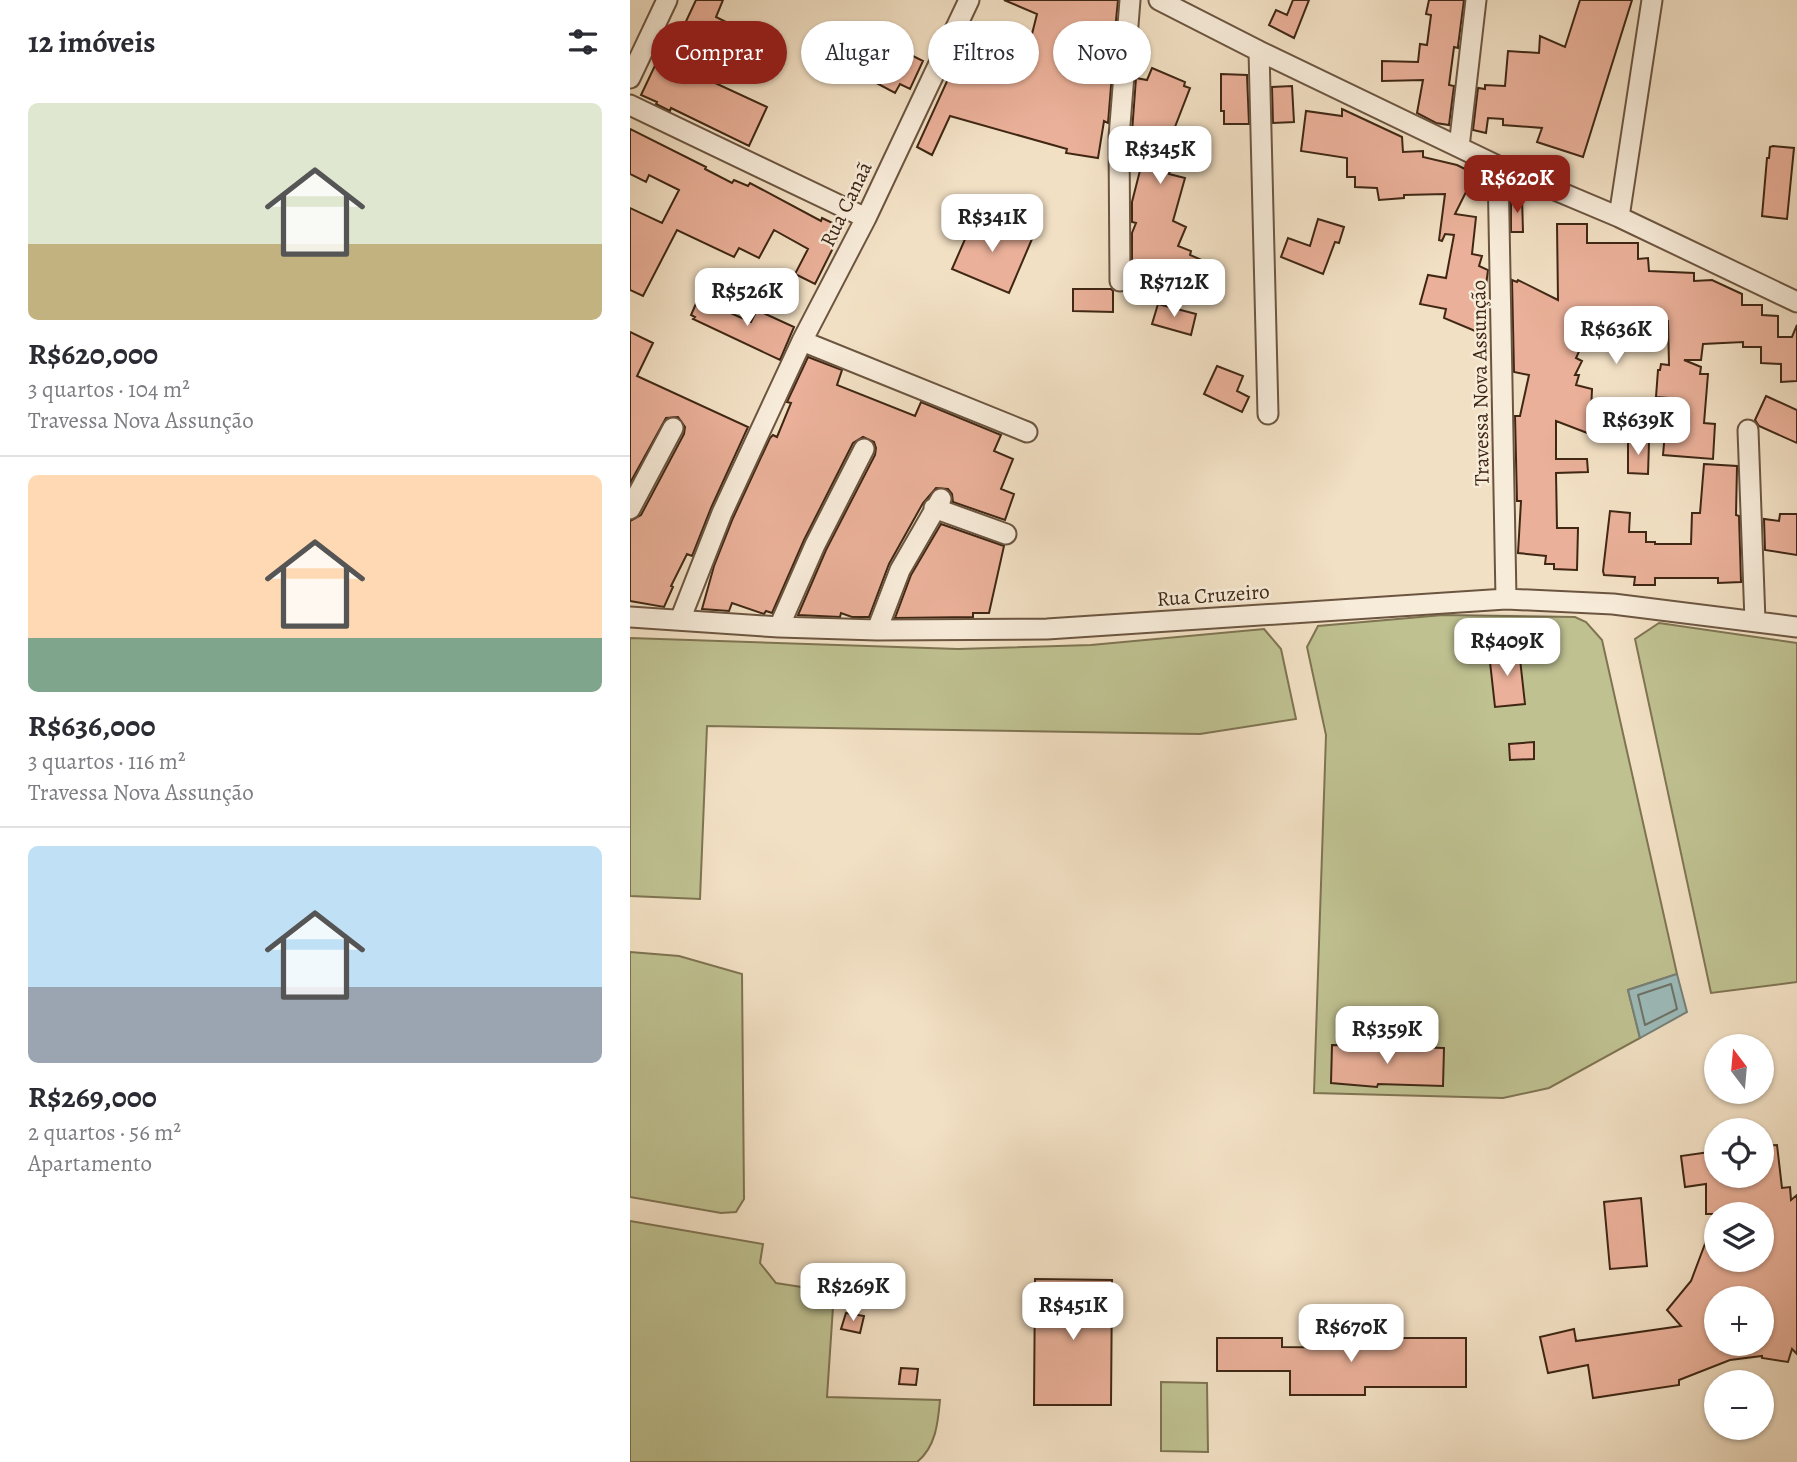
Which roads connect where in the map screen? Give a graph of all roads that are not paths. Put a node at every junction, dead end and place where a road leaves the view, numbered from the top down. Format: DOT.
graph roads {
  1 [pos="667,0"];
  2 [pos="969,0"];
  3 [pos="1130,0"];
  4 [pos="1159,0"];
  5 [pos="1476,0"];
  6 [pos="1653,0"];
  7 [pos="1259,51"];
  8 [pos="630,78"];
  9 [pos="630,105"];
  10 [pos="1459,147"];
  11 [pos="1498,166"];
  12 [pos="1619,217"];
  13 [pos="866,218"];
  14 [pos="1121,281"];
  15 [pos="1797,302"];
  16 [pos="802,341"];
  17 [pos="1268,414"];
  18 [pos="673,428"];
  19 [pos="1748,430"];
  20 [pos="1027,432"];
  21 [pos="864,449"];
  22 [pos="630,509"];
  23 [pos="1006,534"];
  24 [pos="1506,599"];
  25 [pos="630,617"];
  26 [pos="680,620"];
  27 [pos="1755,621"];
  28 [pos="779,627"];
  29 [pos="1797,627"];
  30 [pos="877,631"];
  1 -- 8 [label="street"];
  2 -- 13 [label="street, Rua Canaã"];
  3 -- 14 [label="street"];
  4 -- 7 [label="street"];
  5 -- 10 [label="street"];
  6 -- 12 [label="street"];
  7 -- 10 [label="street"];
  7 -- 17 [label="street"];
  9 -- 13 [label="street"];
  10 -- 11 [label="street"];
  11 -- 12 [label="street"];
  11 -- 24 [label="street, Travessa Nova Assunção"];
  12 -- 15 [label="street"];
  13 -- 16 [label="street, Rua Canaã"];
  16 -- 20 [label="street"];
  16 -- 26 [label="street, Rua Canaã"];
  18 -- 22 [label="street"];
  19 -- 27 [label="street"];
  21 -- 28 [label="street"];
  23 -- 30 [label="street"];
  24 -- 27 [label="street, Rua Cruzeiro"];
  24 -- 30 [label="street, Rua Cruzeiro"];
  25 -- 26 [label="street, Rua Cruzeiro"];
  26 -- 28 [label="street, Rua Cruzeiro"];
  27 -- 29 [label="street, Rua Cruzeiro"];
  28 -- 30 [label="street, Rua Cruzeiro"];
}
